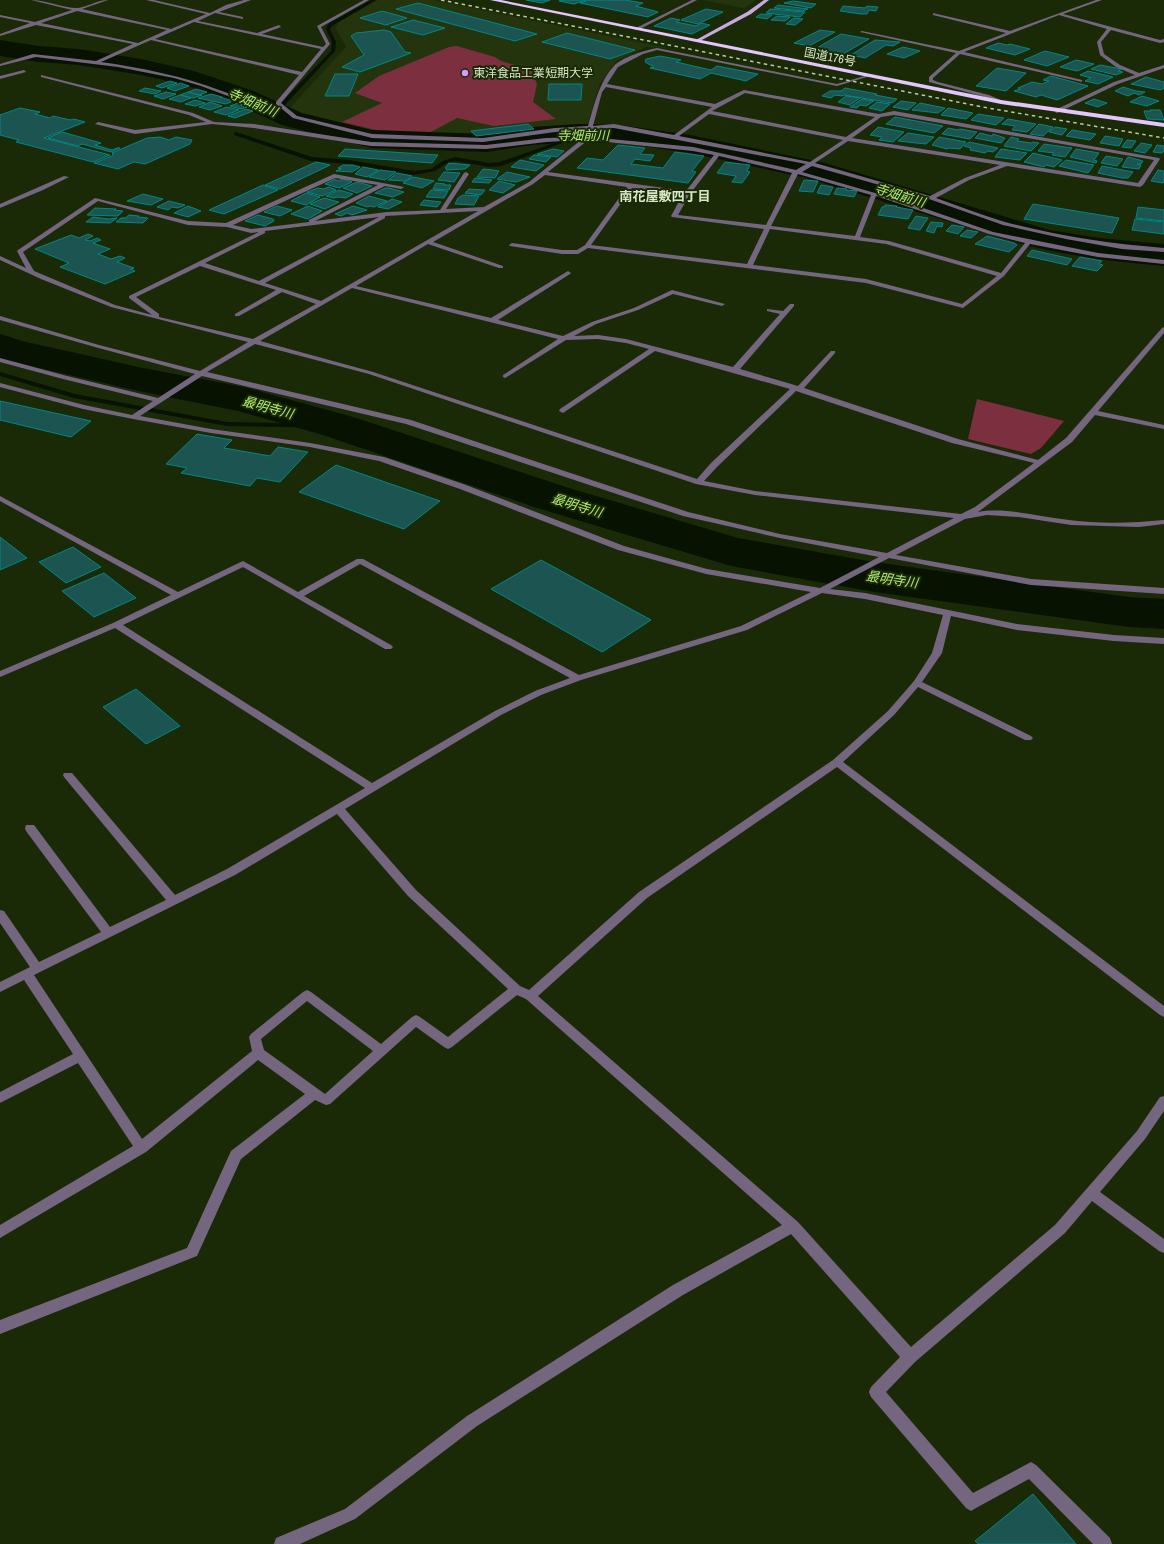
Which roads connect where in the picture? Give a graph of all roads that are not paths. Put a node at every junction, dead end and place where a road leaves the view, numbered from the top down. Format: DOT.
graph roads {
  1 [pos="33,0"];
  2 [pos="106,0"];
  3 [pos="148,0"];
  4 [pos="248,0"];
  5 [pos="365,0"];
  6 [pos="493,0"];
  7 [pos="696,0"];
  8 [pos="767,0"];
  9 [pos="1100,0"];
  10 [pos="79,9"];
  11 [pos="212,13"];
  12 [pos="935,14"];
  13 [pos="1058,14"];
  14 [pos="0,16"];
  15 [pos="241,18"];
  16 [pos="194,21"];
  17 [pos="36,23"];
  18 [pos="279,26"];
  19 [pos="228,28"];
  20 [pos="1110,28"];
  21 [pos="636,29"];
  22 [pos="172,30"];
  23 [pos="218,32"];
  24 [pos="862,32"];
  25 [pos="1008,32"];
  26 [pos="257,34"];
  27 [pos="0,35"];
  28 [pos="264,36"];
  29 [pos="151,39"];
  30 [pos="1164,40"];
  31 [pos="250,41"];
  32 [pos="696,41"];
  33 [pos="301,43"];
  34 [pos="138,44"];
  35 [pos="294,46"];
  36 [pos="324,48"];
  37 [pos="958,52"];
  38 [pos="98,62"];
  39 [pos="0,65"];
  40 [pos="1164,66"];
  41 [pos="24,71"];
  42 [pos="303,74"];
  43 [pos="1140,75"];
  44 [pos="43,76"];
  45 [pos="868,76"];
  46 [pos="0,78"];
  47 [pos="1080,81"];
  48 [pos="605,85"];
  49 [pos="1001,102"];
  50 [pos="716,106"];
  51 [pos="255,108"];
  52 [pos="1057,111"];
  53 [pos="708,112"];
  54 [pos="879,116"];
  55 [pos="213,123"];
  56 [pos="98,124"];
  57 [pos="1164,125"];
  58 [pos="588,133"];
  59 [pos="675,137"];
  60 [pos="848,139"];
  61 [pos="718,154"];
  62 [pos="810,164"];
  63 [pos="1006,164"];
  64 [pos="798,172"];
  65 [pos="543,173"];
  66 [pos="466,174"];
  67 [pos="66,177"];
  68 [pos="384,184"];
  69 [pos="631,186"];
  70 [pos="401,187"];
  71 [pos="687,193"];
  72 [pos="874,194"];
  73 [pos="931,198"];
  74 [pos="0,206"];
  75 [pos="486,209"];
  76 [pos="442,211"];
  77 [pos="387,214"];
  78 [pos="306,224"];
  79 [pos="228,225"];
  80 [pos="768,227"];
  81 [pos="272,228"];
  82 [pos="857,238"];
  83 [pos="427,242"];
  84 [pos="1029,242"];
  85 [pos="512,246"];
  86 [pos="587,246"];
  87 [pos="1164,250"];
  88 [pos="0,258"];
  89 [pos="1164,262"];
  90 [pos="198,263"];
  91 [pos="749,266"];
  92 [pos="501,267"];
  93 [pos="31,272"];
  94 [pos="568,274"];
  95 [pos="1002,275"];
  96 [pos="260,283"];
  97 [pos="350,286"];
  98 [pos="281,290"];
  99 [pos="321,303"];
  100 [pos="722,304"];
  101 [pos="792,305"];
  102 [pos="769,310"];
  103 [pos="785,313"];
  104 [pos="237,315"];
  105 [pos="0,318"];
  106 [pos="164,320"];
  107 [pos="493,320"];
  108 [pos="1164,329"];
  109 [pos="564,338"];
  110 [pos="255,342"];
  111 [pos="655,348"];
  112 [pos="833,352"];
  113 [pos="0,360"];
  114 [pos="735,370"];
  115 [pos="201,374"];
  116 [pos="505,376"];
  117 [pos="0,385"];
  118 [pos="797,389"];
  119 [pos="161,399"];
  120 [pos="563,411"];
  121 [pos="1093,412"];
  122 [pos="135,415"];
  123 [pos="1164,427"];
  124 [pos="1039,462"];
  125 [pos="699,482"];
  126 [pos="0,498"];
  127 [pos="962,517"];
  128 [pos="1164,522"];
  129 [pos="887,556"];
  130 [pos="824,588"];
  131 [pos="1164,590"];
  132 [pos="299,595"];
  133 [pos="177,596"];
  134 [pos="948,612"];
  135 [pos="116,625"];
  136 [pos="1164,641"];
  137 [pos="388,646"];
  138 [pos="0,674"];
  139 [pos="578,678"];
  140 [pos="917,683"];
  141 [pos="1028,738"];
  142 [pos="837,762"];
  143 [pos="68,775"];
  144 [pos="372,788"];
  145 [pos="338,808"];
  146 [pos="30,828"];
  147 [pos="173,901"];
  148 [pos="0,914"];
  149 [pos="108,933"];
  150 [pos="32,971"];
  151 [pos="0,986"];
  152 [pos="516,988"];
  153 [pos="530,996"];
  154 [pos="1164,1012"];
  155 [pos="381,1051"];
  156 [pos="258,1053"];
  157 [pos="80,1056"];
  158 [pos="314,1094"];
  159 [pos="0,1098"];
  160 [pos="1164,1101"];
  161 [pos="141,1148"];
  162 [pos="1091,1193"];
  163 [pos="793,1226"];
  164 [pos="0,1232"];
  165 [pos="1164,1247"];
  166 [pos="0,1327"];
  167 [pos="910,1357"];
  168 [pos="282,1544"];
  169 [pos="1104,1544"];
  1 -- 10 [label="street"];
  2 -- 10 [label="street"];
  3 -- 11 [label="street"];
  4 -- 11 [label="street"];
  5 -- 36 [label="street"];
  6 -- 21 [label="highway, 国道176号"];
  7 -- 21 [label="street"];
  8 -- 32 [label="main road"];
  9 -- 13 [label="street"];
  10 -- 17 [label="street"];
  10 -- 22 [label="street"];
  11 -- 15 [label="street"];
  11 -- 16 [label="street"];
  12 -- 25 [label="street"];
  13 -- 20 [label="street"];
  13 -- 25 [label="street"];
  14 -- 17 [label="street"];
  16 -- 19 [label="street"];
  16 -- 22 [label="street"];
  17 -- 27 [label="street"];
  17 -- 34 [label="street"];
  18 -- 26 [label="street"];
  19 -- 23 [label="street"];
  19 -- 26 [label="street"];
  20 -- 30 [label="street"];
  20 -- 43 [label="street"];
  21 -- 32 [label="highway, 国道176号"];
  22 -- 29 [label="street"];
  24 -- 37 [label="street"];
  25 -- 37 [label="street"];
  26 -- 28 [label="street"];
  28 -- 31 [label="street"];
  28 -- 33 [label="street"];
  29 -- 34 [label="street"];
  29 -- 42 [label="street"];
  32 -- 45 [label="highway, 国道176号"];
  33 -- 35 [label="street"];
  33 -- 36 [label="street"];
  34 -- 38 [label="street"];
  36 -- 42 [label="street"];
  37 -- 47 [label="street"];
  37 -- 49 [label="street"];
  38 -- 39 [label="street"];
  38 -- 51 [label="street"];
  40 -- 43 [label="street"];
  41 -- 46 [label="street"];
  42 -- 58 [label="street"];
  43 -- 52 [label="street"];
  44 -- 55 [label="street"];
  45 -- 48 [label="street"];
  45 -- 49 [label="highway, 国道176号"];
  48 -- 50 [label="street"];
  48 -- 58 [label="street"];
  49 -- 52 [label="highway, 国道176号"];
  50 -- 53 [label="street"];
  50 -- 54 [label="street"];
  52 -- 57 [label="highway, 国道176号"];
  53 -- 59 [label="street"];
  53 -- 60 [label="street"];
  54 -- 60 [label="street"];
  54 -- 63 [label="street"];
  55 -- 56 [label="street"];
  55 -- 58 [label="street"];
  58 -- 59 [label="street"];
  58 -- 61 [label="street"];
  58 -- 65 [label="street"];
  59 -- 62 [label="street"];
  60 -- 62 [label="street"];
  60 -- 63 [label="street"];
  61 -- 64 [label="street"];
  61 -- 71 [label="street"];
  62 -- 64 [label="street"];
  62 -- 73 [label="street"];
  63 -- 73 [label="street"];
  64 -- 72 [label="street"];
  64 -- 80 [label="street"];
  65 -- 69 [label="street"];
  65 -- 75 [label="street"];
  66 -- 76 [label="street"];
  67 -- 74 [label="street"];
  68 -- 70 [label="street"];
  68 -- 78 [label="street"];
  68 -- 79 [label="street"];
  69 -- 71 [label="street"];
  69 -- 86 [label="street"];
  71 -- 80 [label="street"];
  72 -- 82 [label="street"];
  72 -- 84 [label="street"];
  73 -- 87 [label="street"];
  75 -- 76 [label="street"];
  75 -- 83 [label="street"];
  76 -- 77 [label="street"];
  77 -- 78 [label="street"];
  77 -- 96 [label="street"];
  78 -- 81 [label="street"];
  79 -- 81 [label="street"];
  79 -- 93 [label="street"];
  80 -- 82 [label="street"];
  80 -- 91 [label="street"];
  81 -- 90 [label="street"];
  82 -- 95 [label="street"];
  83 -- 92 [label="street"];
  83 -- 97 [label="street"];
  84 -- 89 [label="street"];
  84 -- 95 [label="street"];
  85 -- 86 [label="street"];
  86 -- 91 [label="street"];
  88 -- 93 [label="street"];
  90 -- 96 [label="street"];
  90 -- 106 [label="street"];
  91 -- 95 [label="street"];
  93 -- 106 [label="street"];
  94 -- 107 [label="street"];
  96 -- 98 [label="street"];
  97 -- 99 [label="street"];
  97 -- 107 [label="street"];
  98 -- 99 [label="street"];
  98 -- 104 [label="street"];
  99 -- 110 [label="street"];
  100 -- 109 [label="street"];
  101 -- 103 [label="street"];
  102 -- 103 [label="street"];
  103 -- 114 [label="street"];
  105 -- 115 [label="street"];
  106 -- 110 [label="street"];
  107 -- 109 [label="street"];
  108 -- 121 [label="street"];
  109 -- 111 [label="street"];
  109 -- 116 [label="street"];
  110 -- 115 [label="street"];
  110 -- 125 [label="street"];
  111 -- 114 [label="street"];
  111 -- 120 [label="street"];
  112 -- 118 [label="street"];
  113 -- 119 [label="street"];
  114 -- 118 [label="street"];
  115 -- 119 [label="street"];
  115 -- 129 [label="street"];
  117 -- 122 [label="street"];
  118 -- 124 [label="street"];
  118 -- 125 [label="street"];
  119 -- 122 [label="street"];
  121 -- 123 [label="street"];
  121 -- 124 [label="street"];
  122 -- 130 [label="street"];
  124 -- 127 [label="street"];
  125 -- 127 [label="street"];
  126 -- 133 [label="street"];
  127 -- 128 [label="street"];
  127 -- 129 [label="street"];
  129 -- 130 [label="street"];
  129 -- 131 [label="street"];
  130 -- 134 [label="street"];
  130 -- 139 [label="street"];
  132 -- 133 [label="street"];
  132 -- 137 [label="street"];
  132 -- 139 [label="street"];
  133 -- 135 [label="street"];
  134 -- 136 [label="street"];
  134 -- 140 [label="street"];
  135 -- 138 [label="street"];
  135 -- 144 [label="street"];
  139 -- 144 [label="street"];
  140 -- 141 [label="street"];
  140 -- 142 [label="street"];
  142 -- 153 [label="street"];
  142 -- 154 [label="street"];
  143 -- 147 [label="street"];
  144 -- 145 [label="street"];
  145 -- 147 [label="street"];
  145 -- 152 [label="street"];
  146 -- 149 [label="street"];
  147 -- 149 [label="street"];
  148 -- 150 [label="street"];
  149 -- 150 [label="street"];
  150 -- 151 [label="street"];
  150 -- 157 [label="street"];
  152 -- 153 [label="street"];
  152 -- 155 [label="street"];
  153 -- 163 [label="street"];
  155 -- 156 [label="street"];
  155 -- 158 [label="street"];
  156 -- 158 [label="street"];
  156 -- 161 [label="street"];
  157 -- 159 [label="street"];
  157 -- 161 [label="street"];
  158 -- 166 [label="street"];
  160 -- 162 [label="street"];
  161 -- 164 [label="street"];
  162 -- 165 [label="street"];
  162 -- 167 [label="street"];
  163 -- 167 [label="street"];
  163 -- 168 [label="street"];
  167 -- 169 [label="street"];
}
